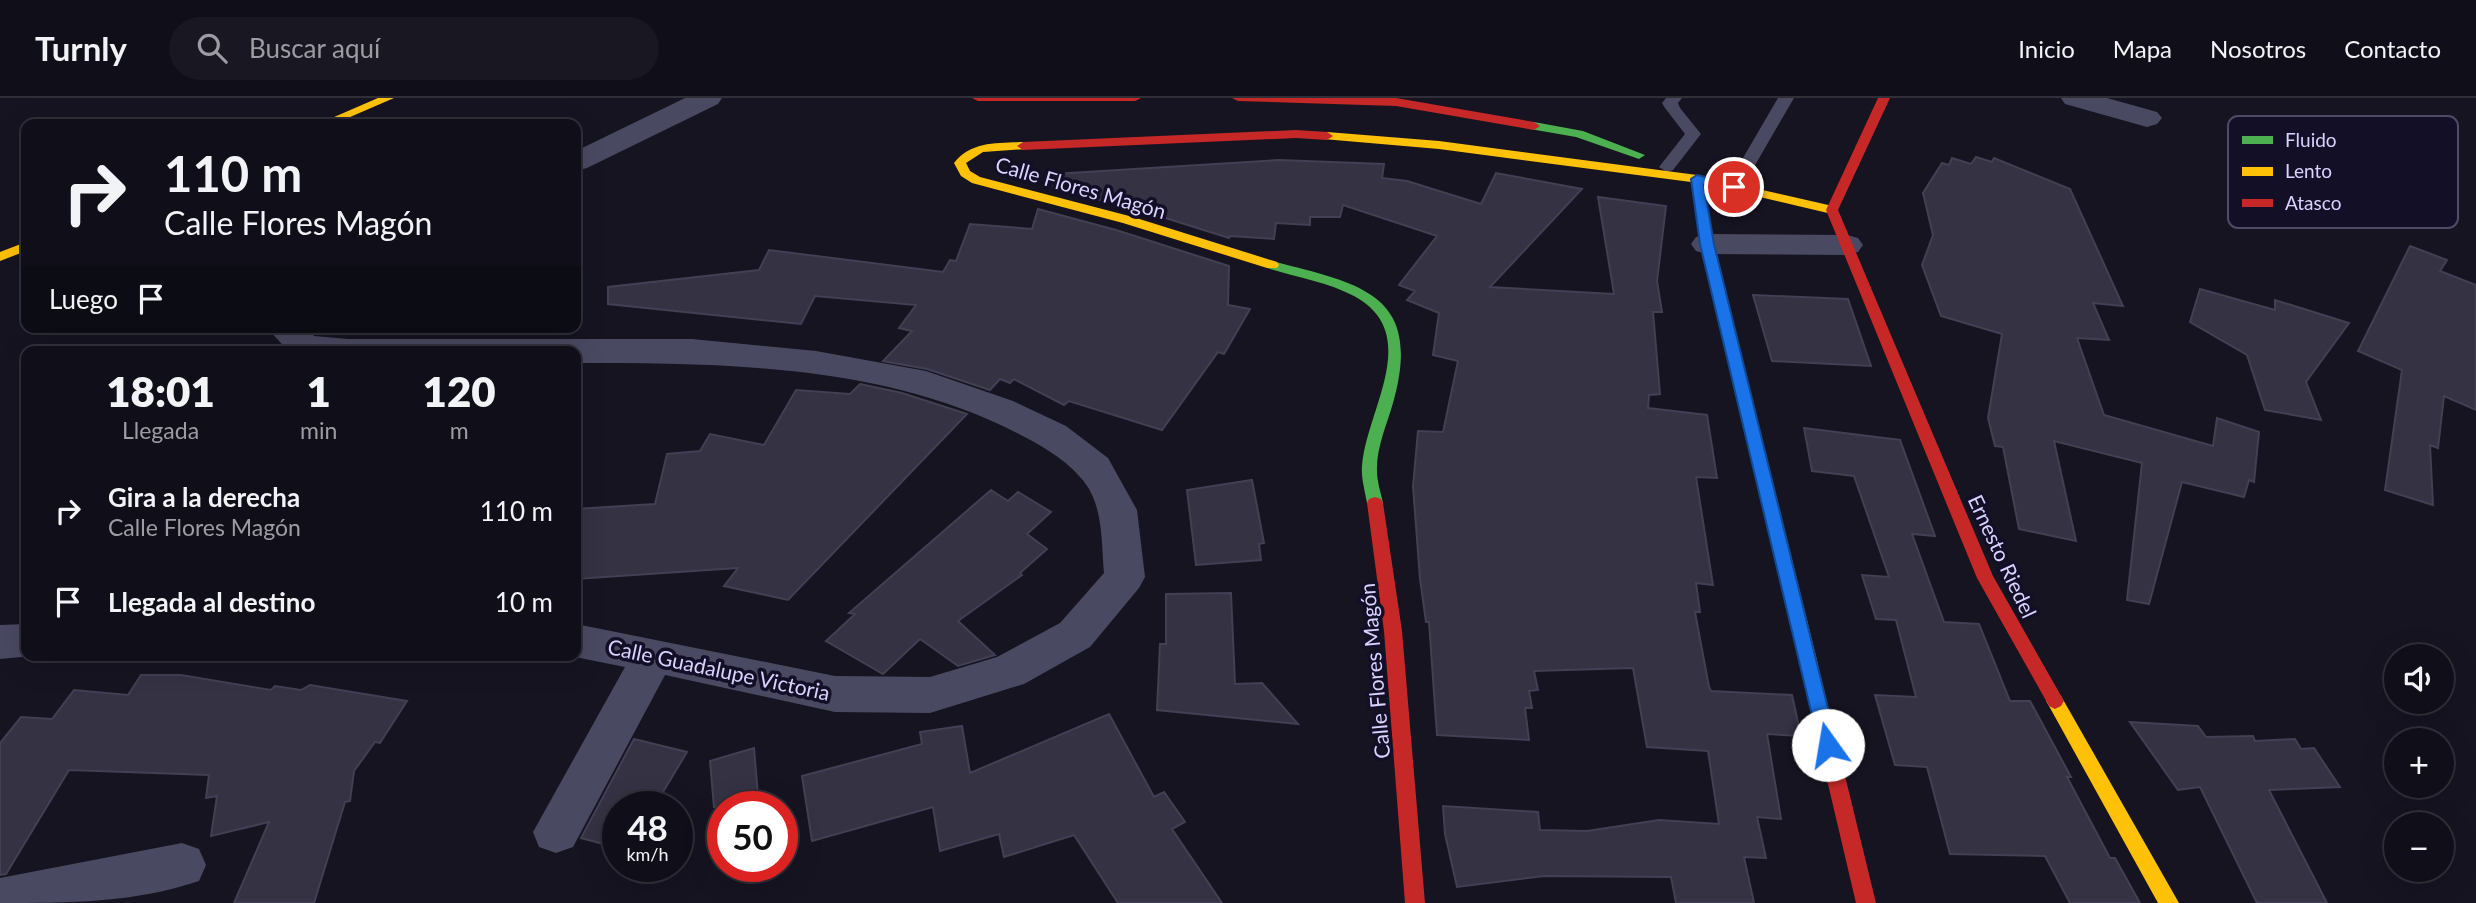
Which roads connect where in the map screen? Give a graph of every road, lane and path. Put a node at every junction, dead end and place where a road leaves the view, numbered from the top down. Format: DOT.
graph roads {
  1 [pos="388,98"];
  2 [pos="708,98"];
  3 [pos="978,98"];
  4 [pos="1135,98"];
  5 [pos="1238,98"];
  6 [pos="1674,98"];
  7 [pos="1786,98"];
  8 [pos="1884,98"];
  9 [pos="2076,98"];
  10 [pos="2147,118"];
  11 [pos="336,119"];
  12 [pos="581,161"];
  13 [pos="1667,167"];
  14 [pos="1697,179"];
  15 [pos="1734,187"];
  16 [pos="1832,210"];
  17 [pos="1707,244"];
  18 [pos="1847,245"];
  19 [pos="21,248"];
  20 [pos="0,257"];
  21 [pos="288,333"];
  22 [pos="303,346"];
  23 [pos="581,351"];
  24 [pos="21,641"];
  25 [pos="0,642"];
  26 [pos="581,642"];
  27 [pos="654,654"];
  28 [pos="556,832"];
  29 [pos="181,865"];
  30 [pos="0,901"];
  31 [pos="1415,903"];
  32 [pos="1866,903"];
  33 [pos="2169,903"];
  1 -- 11 [label="street"];
  2 -- 12 [label="street"];
  3 -- 4 [label="street"];
  5 -- 13 [label="street"];
  6 -- 13 [label="lane"];
  7 -- 15 [label="lane"];
  8 -- 16 [label="street"];
  9 -- 10 [label="street"];
  13 -- 14 [label="street"];
  14 -- 15 [label="street, Calle Flores Magón"];
  14 -- 17 [label="street"];
  14 -- 31 [label="street, Calle Flores Magón"];
  15 -- 16 [label="street, Calle Flores Magón"];
  16 -- 18 [label="street, Ernesto Riedel"];
  17 -- 18 [label="street"];
  17 -- 32 [label="street"];
  18 -- 33 [label="street, Ernesto Riedel"];
  19 -- 20 [label="street"];
  21 -- 22 [label="street, Calle Guadalupe Victoria"];
  23 -- 27 [label="street, Calle Guadalupe Victoria"];
  24 -- 25 [label="street"];
  26 -- 27 [label="street, Calle Guadalupe Victoria"];
  27 -- 28 [label="street"];
  29 -- 30 [label="street"];
}
